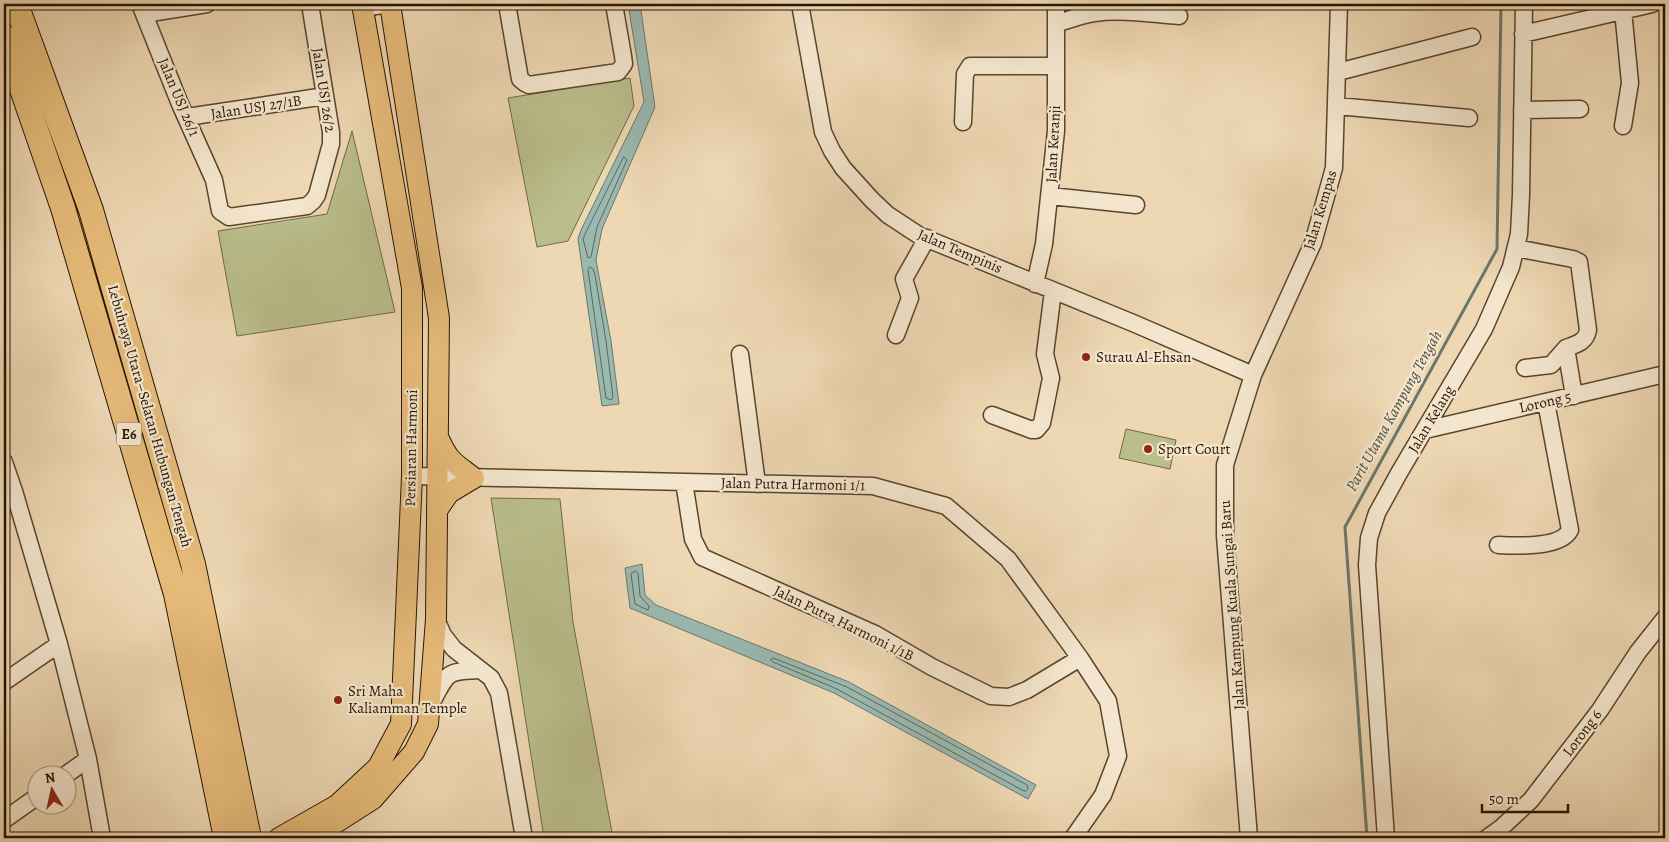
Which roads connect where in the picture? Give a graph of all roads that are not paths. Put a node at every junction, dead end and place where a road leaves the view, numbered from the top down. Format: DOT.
graph roads {
  1 [pos="16,4"];
  2 [pos="207,4"];
  3 [pos="310,4"];
  4 [pos="389,4"];
  5 [pos="507,4"];
  6 [pos="614,4"];
  7 [pos="800,4"];
  8 [pos="1056,4"];
  9 [pos="1339,4"];
  10 [pos="1524,4"];
  11 [pos="1652,4"];
  12 [pos="363,6"];
  13 [pos="142,9"];
  14 [pos="1623,10"];
  15 [pos="1180,16"];
  16 [pos="1056,24"];
  17 [pos="1523,34"];
  18 [pos="4,37"];
  19 [pos="1472,37"];
  20 [pos="1056,66"];
  21 [pos="1338,72"];
  22 [pos="326,96"];
  23 [pos="1337,106"];
  24 [pos="1580,109"];
  25 [pos="1522,110"];
  26 [pos="187,117"];
  27 [pos="1470,118"];
  28 [pos="963,122"];
  29 [pos="1623,126"];
  30 [pos="216,190"];
  31 [pos="1050,196"];
  32 [pos="1136,205"];
  33 [pos="926,238"];
  34 [pos="1516,248"];
  35 [pos="1035,284"];
  36 [pos="1053,291"];
  37 [pos="896,335"];
  38 [pos="1566,348"];
  39 [pos="740,354"];
  40 [pos="1525,368"];
  41 [pos="1665,374"];
  42 [pos="1253,375"];
  43 [pos="1574,396"];
  44 [pos="1546,402"];
  45 [pos="992,415"];
  46 [pos="1425,430"];
  47 [pos="437,436"];
  48 [pos="4,462"];
  49 [pos="412,476"];
  50 [pos="438,476"];
  51 [pos="474,478"];
  52 [pos="684,482"];
  53 [pos="757,484"];
  54 [pos="9,491"];
  55 [pos="438,509"];
  56 [pos="1498,545"];
  57 [pos="1665,618"];
  58 [pos="436,619"];
  59 [pos="59,644"];
  60 [pos="1080,658"];
  61 [pos="481,670"];
  62 [pos="4,682"];
  63 [pos="429,708"];
  64 [pos="88,759"];
  65 [pos="78,766"];
  66 [pos="28,803"];
  67 [pos="4,820"];
  68 [pos="285,834"];
  69 [pos="102,838"];
  70 [pos="226,838"];
  71 [pos="249,838"];
  72 [pos="312,838"];
  73 [pos="524,838"];
  74 [pos="1073,838"];
  75 [pos="1249,838"];
  76 [pos="1386,838"];
  77 [pos="1487,838"];
  1 -- 71 [label="highway, Lebuhraya Utara–Selatan Hubungan Tengah / E6"];
  2 -- 13 [label="street"];
  3 -- 22 [label="street, Jalan USJ 26/2"];
  4 -- 12 [label="street"];
  4 -- 47 [label="main road, Persiaran Harmoni"];
  5 -- 6 [label="street"];
  7 -- 33 [label="street, Jalan Tempinis"];
  8 -- 16 [label="street, Jalan Keranji"];
  9 -- 21 [label="street, Jalan Kempas"];
  10 -- 17 [label="street, Jalan Kelang"];
  11 -- 14 [label="street"];
  12 -- 49 [label="main road, Persiaran Harmoni"];
  13 -- 26 [label="street, Jalan USJ 26/1"];
  14 -- 17 [label="street"];
  14 -- 29 [label="street"];
  15 -- 16 [label="street"];
  16 -- 20 [label="street, Jalan Keranji"];
  17 -- 25 [label="street, Jalan Kelang"];
  18 -- 70 [label="highway, Lebuhraya Utara–Selatan Hubungan Tengah / E6"];
  19 -- 21 [label="street"];
  20 -- 28 [label="street"];
  20 -- 31 [label="street, Jalan Keranji"];
  21 -- 23 [label="street, Jalan Kempas"];
  22 -- 26 [label="street, Jalan USJ 27/1B"];
  22 -- 30 [label="street, Jalan USJ 26/2"];
  23 -- 27 [label="street"];
  23 -- 42 [label="street, Jalan Kempas"];
  24 -- 25 [label="street"];
  25 -- 34 [label="street, Jalan Kelang"];
  26 -- 30 [label="street, Jalan USJ 26/1"];
  31 -- 32 [label="street"];
  31 -- 35 [label="street, Jalan Keranji"];
  33 -- 35 [label="street, Jalan Tempinis"];
  33 -- 37 [label="street"];
  34 -- 38 [label="street"];
  34 -- 46 [label="street, Jalan Kelang"];
  35 -- 36 [label="street, Jalan Tempinis"];
  36 -- 42 [label="street, Jalan Tempinis"];
  36 -- 45 [label="street"];
  38 -- 40 [label="street"];
  38 -- 43 [label="street"];
  39 -- 53 [label="street"];
  41 -- 43 [label="street, Lorong 5"];
  42 -- 75 [label="street, Jalan Kampung Kuala Sungai Baru"];
  43 -- 44 [label="street, Lorong 5"];
  44 -- 46 [label="street, Lorong 5"];
  44 -- 56 [label="street"];
  46 -- 76 [label="street, Jalan Kelang"];
  47 -- 50 [label="main road, Persiaran Harmoni"];
  47 -- 51 [label="main road"];
  48 -- 54 [label="street"];
  49 -- 50 [label="street, Jalan Putra Harmoni 1/1"];
  49 -- 68 [label="main road, Persiaran Harmoni"];
  50 -- 51 [label="street, Jalan Putra Harmoni 1/1"];
  50 -- 55 [label="main road, Persiaran Harmoni"];
  51 -- 52 [label="street, Jalan Putra Harmoni 1/1"];
  51 -- 55 [label="main road"];
  52 -- 53 [label="street, Jalan Putra Harmoni 1/1"];
  52 -- 60 [label="street, Jalan Putra Harmoni 1/1B"];
  53 -- 60 [label="street, Jalan Putra Harmoni 1/1"];
  54 -- 59 [label="street"];
  55 -- 58 [label="main road, Persiaran Harmoni"];
  57 -- 77 [label="street, Lorong 6"];
  58 -- 61 [label="street"];
  58 -- 63 [label="main road, Persiaran Harmoni"];
  59 -- 62 [label="street"];
  59 -- 64 [label="street"];
  60 -- 74 [label="street, Jalan Putra Harmoni 1/1"];
  61 -- 63 [label="street, Persiaran Harmoni"];
  61 -- 73 [label="street"];
  63 -- 72 [label="main road, Persiaran Harmoni"];
  64 -- 65 [label="street"];
  64 -- 69 [label="street"];
  66 -- 67 [label="street"];
}
